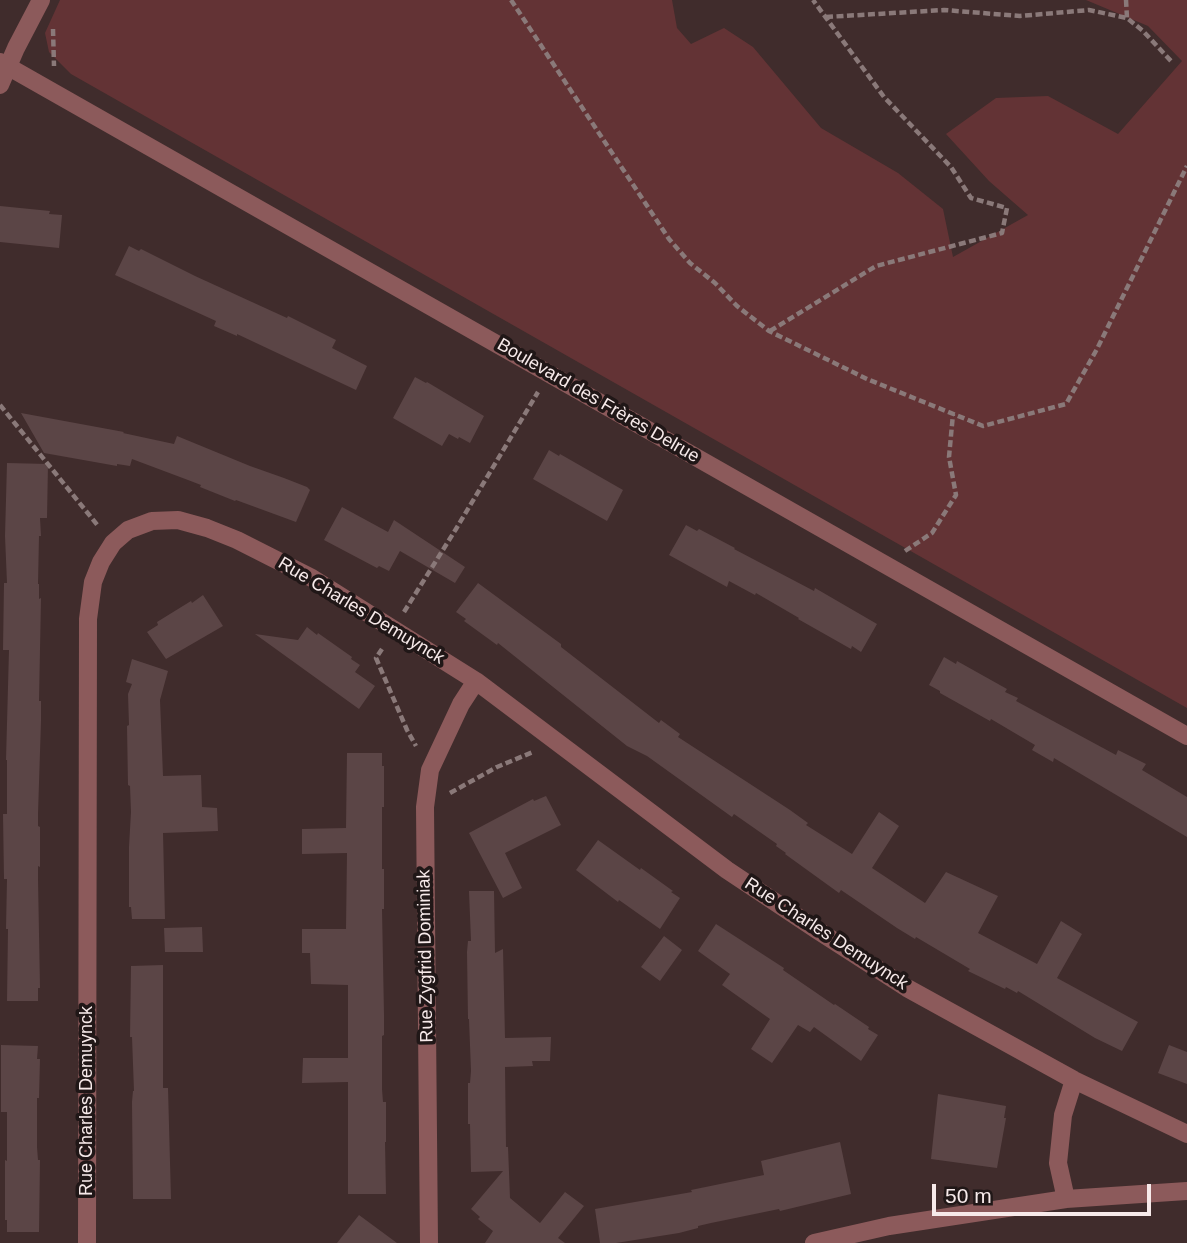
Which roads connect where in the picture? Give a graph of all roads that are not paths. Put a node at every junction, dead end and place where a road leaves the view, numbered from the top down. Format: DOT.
graph roads {
  1 [pos="41,0"];
  2 [pos="4,64"];
  3 [pos="0,85"];
  4 [pos="476,681"];
  5 [pos="1187,736"];
  6 [pos="1074,1080"];
  7 [pos="1187,1135"];
  8 [pos="1187,1191"];
  9 [pos="1066,1199"];
  10 [pos="87,1243"];
  11 [pos="429,1243"];
  12 [pos="814,1243"];
  1 -- 2 [label="street"];
  2 -- 3 [label="street"];
  2 -- 5 [label="street, Boulevard des Frères Delrue"];
  4 -- 6 [label="street, Rue Charles Demuynck"];
  4 -- 10 [label="street, Rue Charles Demuynck"];
  4 -- 11 [label="street, Rue Zygfrid Dominiak"];
  6 -- 7 [label="street, Rue Charles Demuynck"];
  6 -- 9 [label="street"];
  8 -- 9 [label="street"];
  9 -- 12 [label="street"];
}
